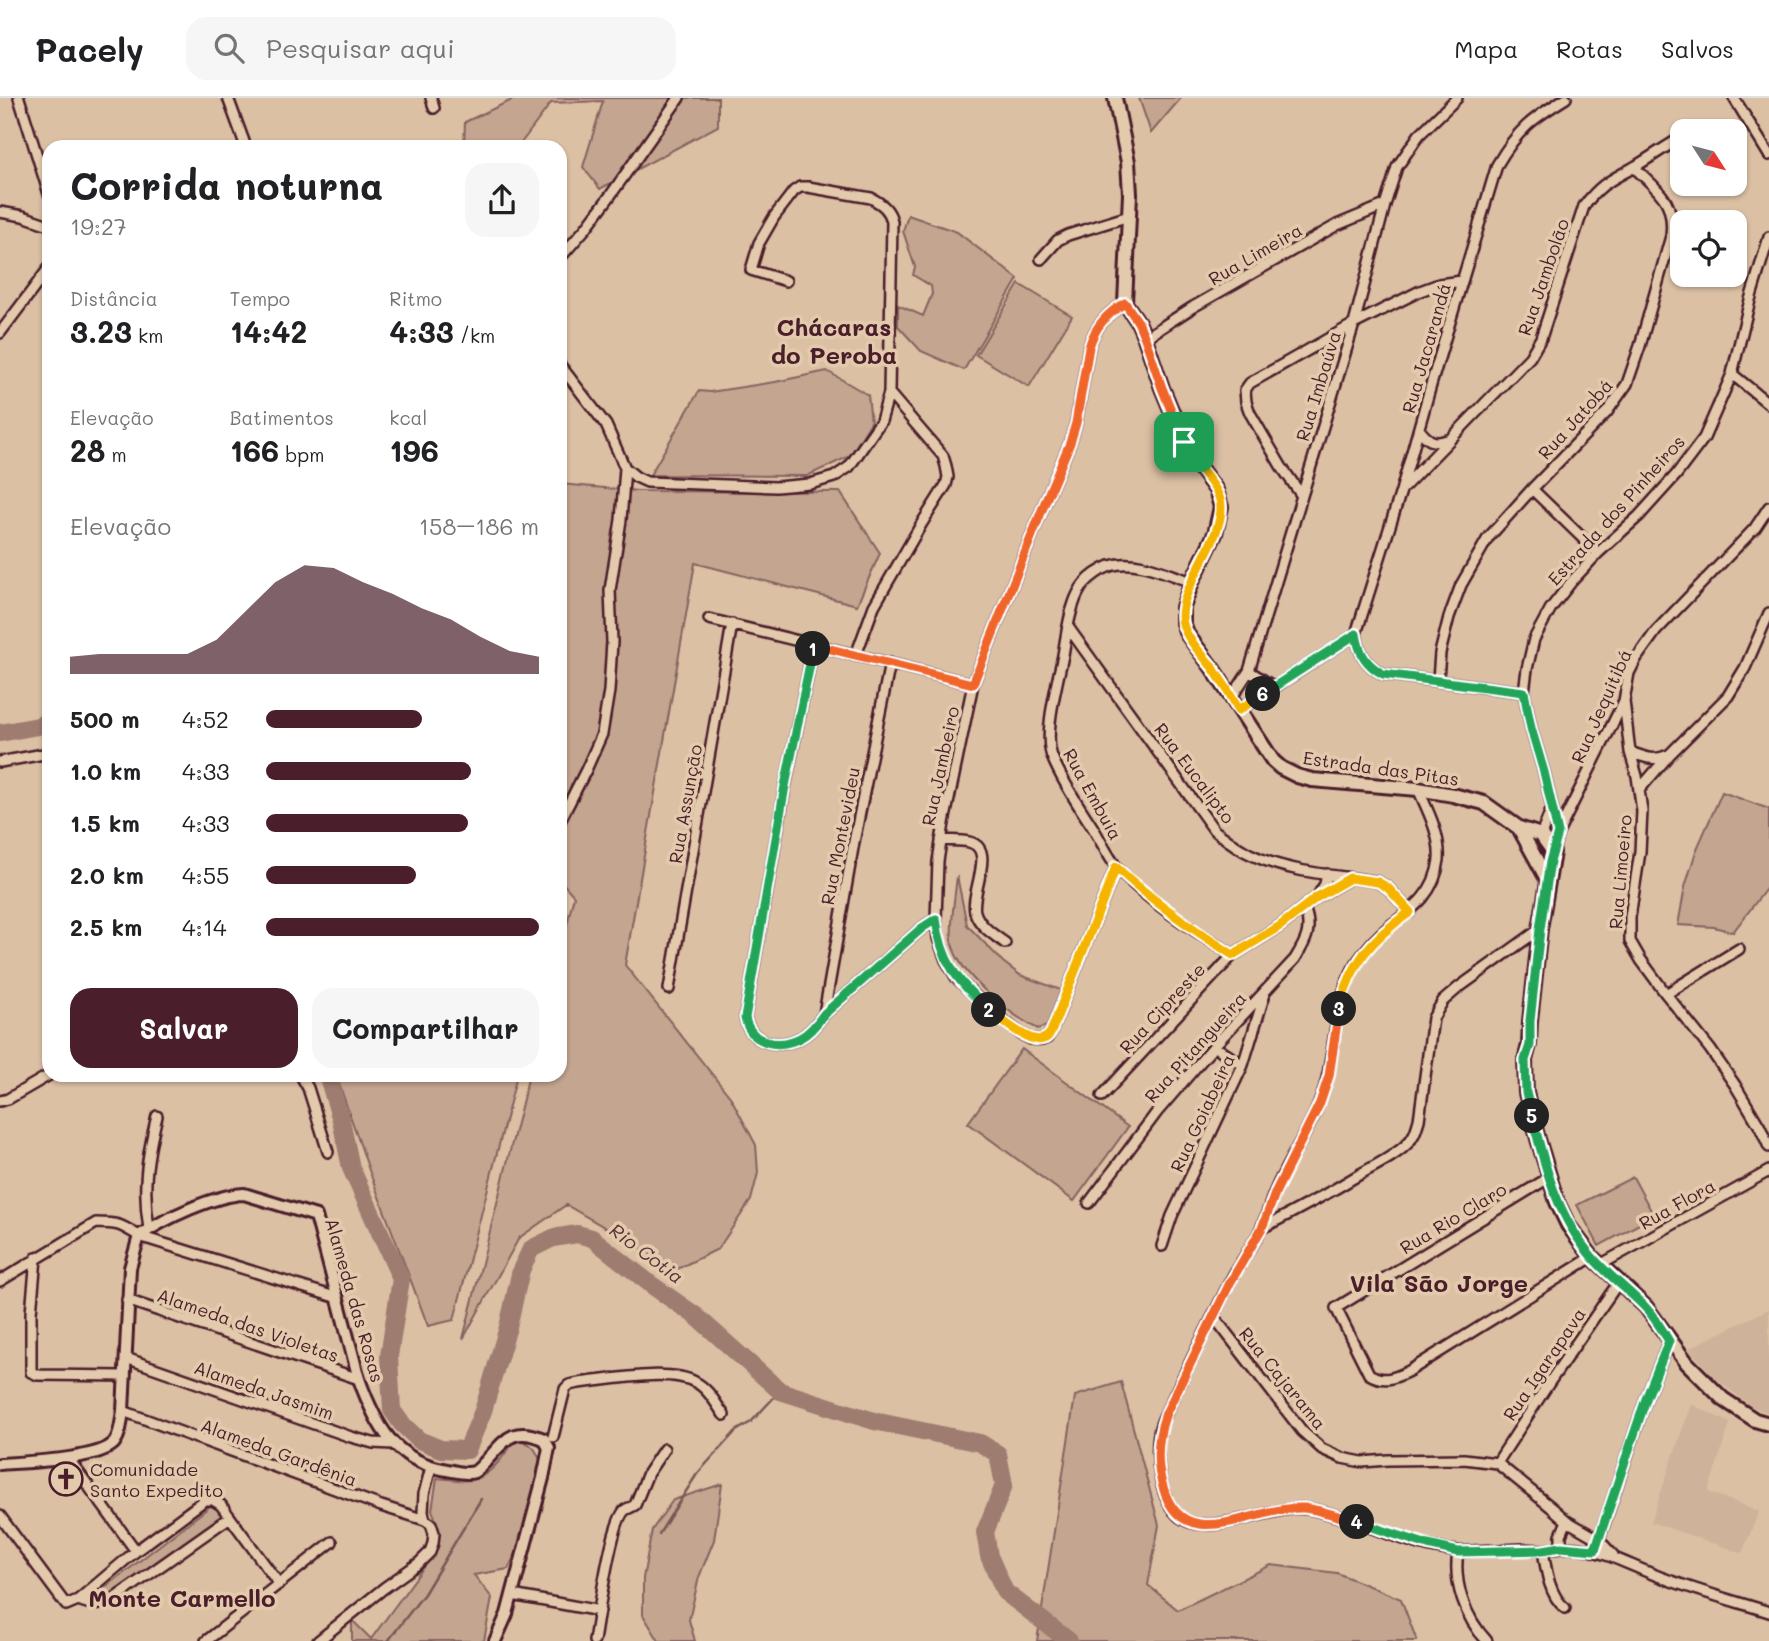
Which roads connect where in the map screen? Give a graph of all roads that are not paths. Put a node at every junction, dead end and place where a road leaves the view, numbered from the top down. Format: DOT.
graph roads {
  1 [pos="19,98"];
  2 [pos="229,98"];
  3 [pos="679,98"];
  4 [pos="1115,98"];
  5 [pos="1457,98"];
  6 [pos="1566,98"];
  7 [pos="1734,98"];
  8 [pos="244,140"];
  9 [pos="1670,144"];
  10 [pos="1769,155"];
  11 [pos="1634,167"];
  12 [pos="42,172"];
  13 [pos="1385,205"];
  14 [pos="0,212"];
  15 [pos="1129,216"];
  16 [pos="42,223"];
  17 [pos="1769,237"];
  18 [pos="567,250"];
  19 [pos="1041,259"];
  20 [pos="42,277"];
  21 [pos="786,281"];
  22 [pos="1461,281"];
  23 [pos="1125,303"];
  24 [pos="1354,324"];
  25 [pos="0,333"];
  26 [pos="1145,338"];
  27 [pos="567,374"];
  28 [pos="1732,374"];
  29 [pos="889,393"];
  30 [pos="1769,404"];
  31 [pos="1419,429"];
  32 [pos="1452,438"];
  33 [pos="625,468"];
  34 [pos="1532,489"];
  35 [pos="1401,491"];
  36 [pos="1302,496"];
  37 [pos="1769,507"];
  38 [pos="1598,553"];
  39 [pos="1192,582"];
  40 [pos="1769,613"];
  41 [pos="709,619"];
  42 [pos="733,624"];
  43 [pos="1068,627"];
  44 [pos="1356,634"];
  45 [pos="814,645"];
  46 [pos="856,655"];
  47 [pos="890,663"];
  48 [pos="1249,671"];
  49 [pos="1438,680"];
  50 [pos="973,684"];
  51 [pos="1274,687"];
  52 [pos="1524,692"];
  53 [pos="1232,697"];
  54 [pos="1624,701"];
  55 [pos="1239,710"];
  56 [pos="1630,752"];
  57 [pos="42,754"];
  58 [pos="1670,754"];
  59 [pos="0,762"];
  60 [pos="1418,789"];
  61 [pos="1639,790"];
  62 [pos="567,807"];
  63 [pos="1552,808"];
  64 [pos="1519,828"];
  65 [pos="1558,833"];
  66 [pos="1541,835"];
  67 [pos="941,840"];
  68 [pos="1536,856"];
  69 [pos="1551,857"];
  70 [pos="1116,867"];
  71 [pos="1327,874"];
  72 [pos="1350,878"];
  73 [pos="1548,881"];
  74 [pos="1317,897"];
  75 [pos="1304,908"];
  76 [pos="1410,912"];
  77 [pos="936,919"];
  78 [pos="1540,929"];
  79 [pos="1005,943"];
  80 [pos="1739,948"];
  81 [pos="1233,955"];
  82 [pos="669,989"];
  83 [pos="1266,992"];
  84 [pos="1666,994"];
  85 [pos="824,1014"];
  86 [pos="1214,1046"];
  87 [pos="1243,1065"];
  88 [pos="42,1079"];
  89 [pos="305,1082"];
  90 [pos="1102,1096"];
  91 [pos="0,1101"];
  92 [pos="157,1116"];
  93 [pos="1769,1147"];
  94 [pos="328,1152"];
  95 [pos="1769,1171"];
  96 [pos="1550,1177"];
  97 [pos="1089,1203"];
  98 [pos="1262,1228"];
  99 [pos="149,1229"];
  100 [pos="139,1236"];
  101 [pos="1162,1246"];
  102 [pos="36,1258"];
  103 [pos="1596,1261"];
  104 [pos="0,1281"];
  105 [pos="1618,1283"];
  106 [pos="338,1298"];
  107 [pos="127,1300"];
  108 [pos="1336,1308"];
  109 [pos="1214,1317"];
  110 [pos="1669,1341"];
  111 [pos="126,1358"];
  112 [pos="125,1376"];
  113 [pos="359,1379"];
  114 [pos="123,1411"];
  115 [pos="724,1415"];
  116 [pos="1769,1424"];
  117 [pos="553,1437"];
  118 [pos="393,1444"];
  119 [pos="664,1448"];
  120 [pos="68,1458"];
  121 [pos="1497,1463"];
  122 [pos="0,1464"];
  123 [pos="431,1467"];
  124 [pos="0,1516"];
  125 [pos="230,1517"];
  126 [pos="425,1520"];
  127 [pos="1567,1521"];
  128 [pos="1598,1539"];
  129 [pos="332,1542"];
  130 [pos="1561,1547"];
  131 [pos="1543,1550"];
  132 [pos="1595,1550"];
  133 [pos="136,1551"];
  134 [pos="1458,1552"];
  135 [pos="1614,1557"];
  136 [pos="279,1584"];
  137 [pos="513,1595"];
  138 [pos="78,1600"];
  139 [pos="1565,1608"];
  140 [pos="600,1611"];
  141 [pos="1769,1612"];
  142 [pos="206,1641"];
  143 [pos="318,1641"];
  144 [pos="495,1641"];
  145 [pos="594,1641"];
  146 [pos="1487,1641"];
  1 -- 12 [label="street"];
  2 -- 8 [label="street"];
  3 -- 18 [label="street"];
  4 -- 15 [label="main road"];
  5 -- 13 [label="street, Rua Imbaúva"];
  6 -- 22 [label="street, Rua Jacarandá"];
  7 -- 10 [label="street"];
  9 -- 11 [label="street, Rua Jambolão"];
  11 -- 32 [label="street, Rua Jambolão"];
  11 -- 34 [label="street, Rua Jatobá"];
  13 -- 24 [label="street, Rua Imbaúva"];
  13 -- 26 [label="street, Rua Limeira"];
  14 -- 16 [label="street"];
  15 -- 19 [label="street"];
  15 -- 23 [label="main road"];
  17 -- 28 [label="street, Estrada dos Pinheiros"];
  20 -- 25 [label="street"];
  21 -- 29 [label="street"];
  22 -- 24 [label="street"];
  22 -- 31 [label="street, Rua Jacarandá"];
  23 -- 26 [label="main road"];
  23 -- 50 [label="street, Rua Jambeiro"];
  24 -- 36 [label="street, Rua Imbaúva"];
  24 -- 36 [label="street"];
  26 -- 39 [label="main road, Estrada das Pitas"];
  27 -- 33 [label="street"];
  28 -- 30 [label="street"];
  28 -- 38 [label="street, Estrada dos Pinheiros"];
  29 -- 33 [label="street"];
  29 -- 46 [label="street"];
  31 -- 32 [label="street"];
  31 -- 35 [label="street, Rua Jacarandá"];
  32 -- 35 [label="street, Rua Jambolão"];
  33 -- 62 [label="street"];
  34 -- 38 [label="street"];
  34 -- 49 [label="street, Rua Jatobá"];
  35 -- 44 [label="street, Rua Jacarandá"];
  36 -- 48 [label="street, Rua Imbaúva"];
  37 -- 54 [label="street, Rua Jequitibá"];
  38 -- 52 [label="street, Estrada dos Pinheiros"];
  39 -- 43 [label="street, Rua Embuia"];
  39 -- 53 [label="main road, Estrada das Pitas"];
  40 -- 58 [label="street"];
  41 -- 42 [label="street"];
  42 -- 45 [label="street"];
  42 -- 82 [label="street, Rua Assunção"];
  43 -- 70 [label="street, Rua Embuia"];
  43 -- 71 [label="street, Rua Eucalipto"];
  44 -- 49 [label="street"];
  44 -- 51 [label="street"];
  45 -- 46 [label="street"];
  45 -- 85 [label="street"];
  46 -- 47 [label="street"];
  47 -- 50 [label="street"];
  47 -- 85 [label="street, Rua Montevideu"];
  48 -- 51 [label="street"];
  48 -- 53 [label="street, Rua Imbaúva"];
  49 -- 52 [label="street"];
  50 -- 67 [label="street, Rua Jambeiro"];
  51 -- 55 [label="street"];
  52 -- 63 [label="street, Estrada dos Pinheiros"];
  53 -- 55 [label="main road, Estrada das Pitas"];
  54 -- 56 [label="street, Rua Limoeiro"];
  54 -- 65 [label="street, Rua Jequitibá"];
  55 -- 60 [label="main road, Estrada das Pitas"];
  56 -- 58 [label="street"];
  56 -- 61 [label="street, Rua Limoeiro"];
  57 -- 59 [label="street"];
  58 -- 61 [label="street"];
  60 -- 64 [label="main road, Estrada das Pitas"];
  60 -- 76 [label="street"];
  61 -- 84 [label="street, Rua Limoeiro"];
  63 -- 65 [label="street, Estrada dos Pinheiros"];
  63 -- 66 [label="street"];
  64 -- 66 [label="main road, Estrada das Pitas"];
  64 -- 68 [label="main road, Estrada das Pitas"];
  65 -- 69 [label="street, Estrada dos Pinheiros"];
  66 -- 68 [label="main road"];
  66 -- 69 [label="main road"];
  67 -- 77 [label="street, Rua Jambeiro"];
  67 -- 79 [label="street"];
  68 -- 69 [label="main road"];
  68 -- 73 [label="main road"];
  69 -- 73 [label="main road, Estrada dos Pinheiros"];
  70 -- 77 [label="street, Rua Jambeiro"];
  70 -- 81 [label="street, Rua Embuia"];
  71 -- 72 [label="street, Rua Eucalipto"];
  71 -- 74 [label="street, Rua Cipreste"];
  72 -- 74 [label="street, Rua Cipreste"];
  72 -- 76 [label="street, Rua Eucalipto"];
  73 -- 78 [label="main road, Estrada dos Pinheiros"];
  74 -- 75 [label="street, Rua Cipreste"];
  75 -- 81 [label="street, Rua Cipreste"];
  75 -- 83 [label="street, Rua Pitangueira"];
  76 -- 98 [label="street"];
  77 -- 85 [label="street"];
  78 -- 96 [label="main road, Estrada dos Pinheiros"];
  78 -- 98 [label="street"];
  80 -- 84 [label="street"];
  81 -- 90 [label="street, Rua Cipreste"];
  83 -- 86 [label="street, Rua Pitangueira"];
  83 -- 87 [label="street, Rua Goiabeira"];
  84 -- 93 [label="street, Rua Limoeiro"];
  86 -- 87 [label="street"];
  86 -- 97 [label="street, Rua Pitangueira"];
  87 -- 101 [label="street, Rua Goiabeira"];
  88 -- 91 [label="street"];
  89 -- 94 [label="street"];
  92 -- 99 [label="street"];
  95 -- 103 [label="street, Rua Flora"];
  96 -- 103 [label="main road, Estrada dos Pinheiros"];
  96 -- 108 [label="street, Rua Rio Claro"];
  98 -- 109 [label="street"];
  99 -- 100 [label="street, Alameda das Rosas"];
  99 -- 106 [label="street, Alameda das Rosas"];
  100 -- 102 [label="street"];
  100 -- 106 [label="street"];
  100 -- 107 [label="street"];
  102 -- 104 [label="street"];
  102 -- 112 [label="street"];
  103 -- 105 [label="main road, Estrada dos Pinheiros"];
  103 -- 108 [label="street, Rua Flora"];
  105 -- 110 [label="main road, Estrada dos Pinheiros"];
  105 -- 121 [label="street, Rua Igarapava"];
  106 -- 113 [label="street, Alameda das Rosas"];
  107 -- 111 [label="street"];
  107 -- 113 [label="street, Alameda das Violetas"];
  109 -- 121 [label="street, Rua Cajarama"];
  109 -- 134 [label="street"];
  110 -- 116 [label="main road, Estrada dos Pinheiros"];
  110 -- 128 [label="street"];
  111 -- 112 [label="street"];
  111 -- 118 [label="street, Alameda Jasmim"];
  112 -- 114 [label="street"];
  113 -- 118 [label="street, Alameda das Rosas"];
  114 -- 120 [label="street"];
  114 -- 126 [label="street, Alameda Gardênia"];
  115 -- 117 [label="street"];
  118 -- 123 [label="street, Alameda das Rosas"];
  119 -- 140 [label="street"];
  120 -- 122 [label="street"];
  120 -- 133 [label="street"];
  121 -- 127 [label="street"];
  123 -- 126 [label="street"];
  123 -- 137 [label="street"];
  124 -- 138 [label="street"];
  125 -- 133 [label="street"];
  125 -- 136 [label="street"];
  125 -- 138 [label="street"];
  126 -- 143 [label="street"];
  127 -- 128 [label="street"];
  127 -- 130 [label="street"];
  128 -- 132 [label="street"];
  128 -- 135 [label="street"];
  129 -- 136 [label="street"];
  130 -- 131 [label="street"];
  130 -- 132 [label="street"];
  131 -- 134 [label="street"];
  131 -- 139 [label="street"];
  132 -- 135 [label="street"];
  133 -- 138 [label="street"];
  134 -- 146 [label="street"];
  135 -- 141 [label="street"];
  136 -- 142 [label="street"];
  137 -- 140 [label="street"];
  137 -- 144 [label="street"];
  140 -- 145 [label="street"];
}
